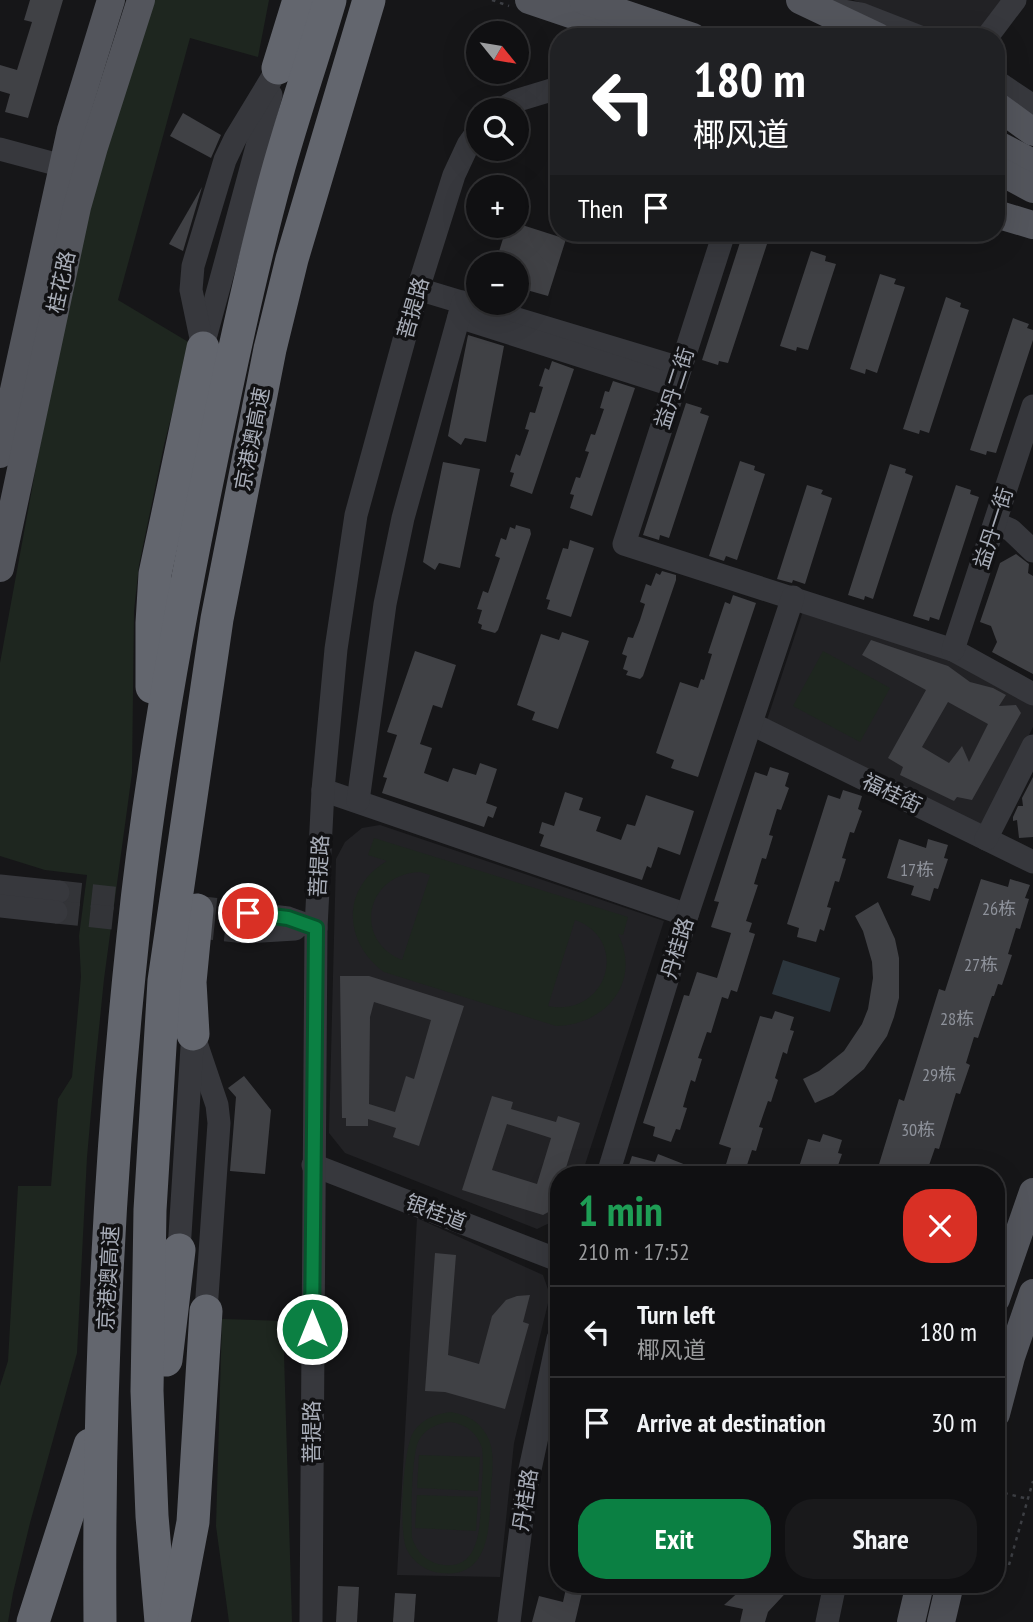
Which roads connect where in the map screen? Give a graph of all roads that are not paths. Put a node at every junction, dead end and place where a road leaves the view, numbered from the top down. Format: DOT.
graph roads {
  1 [pos="111,0"];
  2 [pos="141,0"];
  3 [pos="299,0"];
  4 [pos="330,0"];
  5 [pos="369,0"];
  6 [pos="529,0"];
  7 [pos="583,0"];
  8 [pos="599,0"];
  9 [pos="617,0"];
  10 [pos="660,0"];
  11 [pos="1015,0"];
  12 [pos="809,3"];
  13 [pos="589,28"];
  14 [pos="607,28"];
  15 [pos="611,28"];
  16 [pos="650,28"];
  17 [pos="666,28"];
  18 [pos="860,28"];
  19 [pos="897,28"];
  20 [pos="994,28"];
  21 [pos="278,68"];
  22 [pos="1005,87"];
  23 [pos="550,90"];
  24 [pos="524,98"];
  25 [pos="1033,106"];
  26 [pos="1005,112"];
  27 [pos="1033,132"];
  28 [pos="0,149"];
  29 [pos="466,149"];
  30 [pos="1005,149"];
  31 [pos="1033,163"];
  32 [pos="75,169"];
  33 [pos="1005,174"];
  34 [pos="1033,189"];
  35 [pos="1005,217"];
  36 [pos="1033,225"];
  37 [pos="721,242"];
  38 [pos="418,289"];
  39 [pos="461,310"];
  40 [pos="203,348"];
  41 [pos="678,377"];
  42 [pos="1033,406"];
  43 [pos="0,450"];
  44 [pos="995,523"];
  45 [pos="1033,551"];
  46 [pos="0,568"];
  47 [pos="793,597"];
  48 [pos="953,650"];
  49 [pos="1033,694"];
  50 [pos="752,723"];
  51 [pos="1033,746"];
  52 [pos="323,790"];
  53 [pos="152,796"];
  54 [pos="358,801"];
  55 [pos="986,839"];
  56 [pos="1033,862"];
  57 [pos="0,886"];
  58 [pos="0,906"];
  59 [pos="687,915"];
  60 [pos="247,922"];
  61 [pos="316,928"];
  62 [pos="181,944"];
  63 [pos="193,1034"];
  64 [pos="313,1165"];
  65 [pos="610,1166"];
  66 [pos="215,1190"];
  67 [pos="1033,1192"];
  68 [pos="179,1250"];
  69 [pos="550,1257"];
  70 [pos="1005,1273"];
  71 [pos="1033,1293"];
  72 [pos="206,1311"];
  73 [pos="550,1376"];
  74 [pos="1005,1380"];
  75 [pos="102,1410"];
  76 [pos="152,1516"];
  77 [pos="833,1593"];
  78 [pos="918,1593"];
  79 [pos="948,1593"];
  80 [pos="33,1622"];
  81 [pos="100,1622"];
  82 [pos="161,1622"];
  83 [pos="174,1622"];
  84 [pos="311,1622"];
  85 [pos="509,1622"];
  86 [pos="827,1622"];
  87 [pos="911,1622"];
  88 [pos="941,1622"];
  1 -- 32 [label="main road, 桂花路"];
  2 -- 32 [label="main road, 桂花路"];
  3 -- 21 [label="highway"];
  4 -- 53 [label="highway, 京港澳高速"];
  5 -- 62 [label="highway"];
  6 -- 15 [label="main road"];
  7 -- 17 [label="main road"];
  8 -- 13 [label="main road"];
  9 -- 14 [label="main road"];
  10 -- 16 [label="main road"];
  11 -- 20 [label="street"];
  12 -- 18 [label="main road"];
  12 -- 19 [label="street"];
  21 -- 40 [label="street"];
  22 -- 25 [label="street"];
  23 -- 24 [label="street"];
  26 -- 27 [label="main road"];
  28 -- 32 [label="street"];
  29 -- 38 [label="street, 菩提路"];
  30 -- 31 [label="main road"];
  32 -- 43 [label="main road, 桂花路"];
  32 -- 46 [label="main road, 桂花路"];
  33 -- 34 [label="main road"];
  35 -- 36 [label="main road"];
  37 -- 41 [label="street, 益丹二街"];
  38 -- 39 [label="street"];
  38 -- 52 [label="street, 菩提路"];
  39 -- 41 [label="street"];
  39 -- 54 [label="street"];
  40 -- 53 [label="highway"];
  41 -- 47 [label="street, 益丹二街"];
  42 -- 44 [label="street, 益丹一街"];
  44 -- 45 [label="street"];
  44 -- 48 [label="street, 益丹一街"];
  47 -- 48 [label="street"];
  47 -- 50 [label="street, 丹桂路"];
  48 -- 49 [label="street"];
  50 -- 55 [label="street, 福桂街"];
  50 -- 59 [label="street, 丹桂路"];
  51 -- 55 [label="street"];
  52 -- 54 [label="street"];
  52 -- 61 [label="street, 菩提路"];
  53 -- 75 [label="highway, 京港澳高速"];
  54 -- 59 [label="street"];
  55 -- 56 [label="street, 福桂街"];
  57 -- 58 [label="street"];
  59 -- 65 [label="street, 丹桂路"];
  60 -- 61 [label="street"];
  61 -- 64 [label="street, 菩提路"];
  62 -- 63 [label="highway"];
  62 -- 76 [label="highway, 京港澳高速"];
  63 -- 66 [label="street"];
  63 -- 68 [label="street"];
  64 -- 69 [label="street, 银桂道"];
  64 -- 84 [label="street, 菩提路"];
  66 -- 68 [label="street"];
  66 -- 72 [label="street"];
  67 -- 70 [label="main road"];
  68 -- 76 [label="highway"];
  71 -- 74 [label="main road"];
  72 -- 83 [label="highway"];
  73 -- 85 [label="street, 丹桂路"];
  75 -- 80 [label="highway"];
  75 -- 81 [label="highway, 京港澳高速"];
  76 -- 82 [label="highway, 京港澳高速"];
  77 -- 86 [label="street"];
  78 -- 87 [label="main road"];
  79 -- 88 [label="main road"];
}
